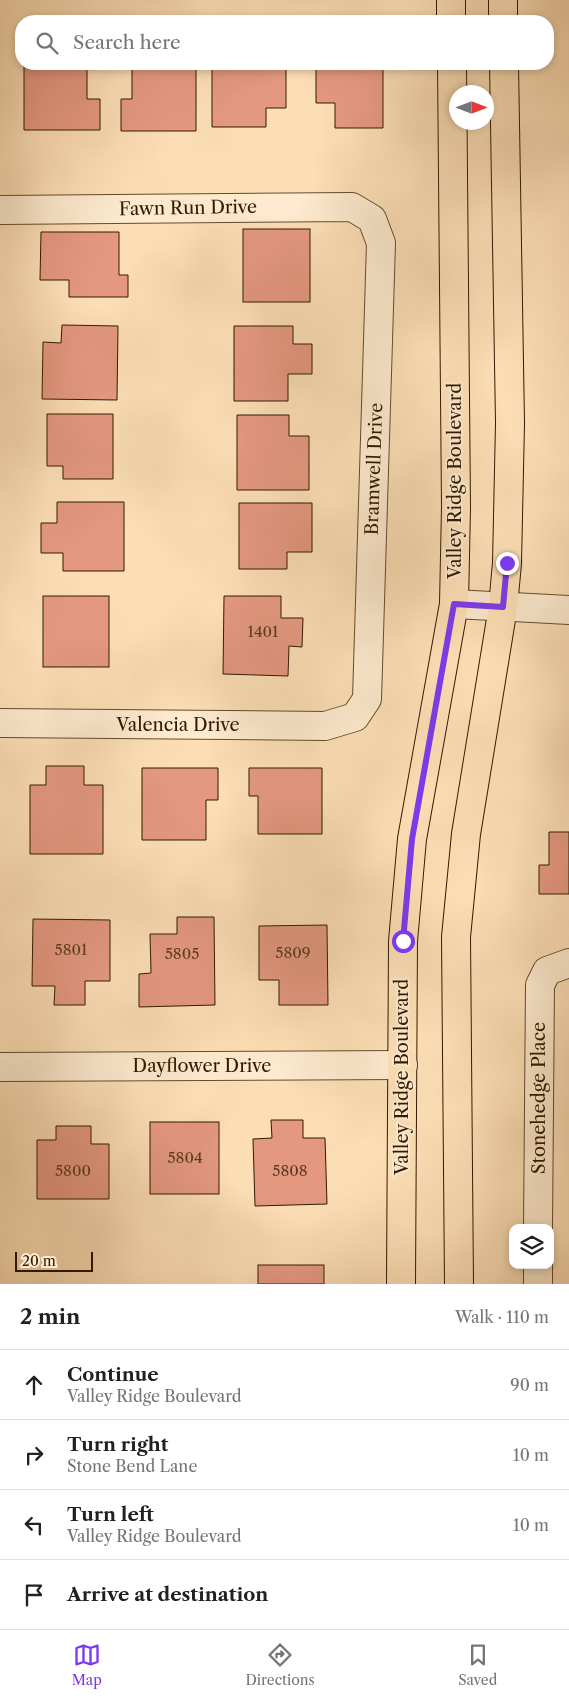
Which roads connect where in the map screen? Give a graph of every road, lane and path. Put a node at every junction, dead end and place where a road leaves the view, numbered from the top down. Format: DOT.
graph roads {
  1 [pos="451,0"];
  2 [pos="503,0"];
  3 [pos="451,15"];
  4 [pos="503,15"];
  5 [pos="452,70"];
  6 [pos="504,70"];
  7 [pos="0,210"];
  8 [pos="372,219"];
  9 [pos="454,604"];
  10 [pos="503,607"];
  11 [pos="569,610"];
  12 [pos="354,717"];
  13 [pos="0,723"];
  14 [pos="558,967"];
  15 [pos="403,1065"];
  16 [pos="0,1067"];
  17 [pos="538,1224"];
  18 [pos="538,1269"];
  19 [pos="401,1284"];
  20 [pos="459,1284"];
  21 [pos="538,1284"];
  1 -- 3 [label="main road"];
  2 -- 4 [label="main road"];
  5 -- 9 [label="main road, Valley Ridge Boulevard"];
  6 -- 10 [label="main road"];
  7 -- 8 [label="street, Fawn Run Drive"];
  8 -- 12 [label="street, Bramwell Drive"];
  9 -- 10 [label="street"];
  9 -- 15 [label="main road, Valley Ridge Boulevard"];
  10 -- 11 [label="street"];
  10 -- 20 [label="main road"];
  12 -- 13 [label="street, Valencia Drive"];
  14 -- 17 [label="street, Stonehedge Place"];
  15 -- 16 [label="street, Dayflower Drive"];
  15 -- 19 [label="main road, Valley Ridge Boulevard"];
  18 -- 21 [label="street"];
}
